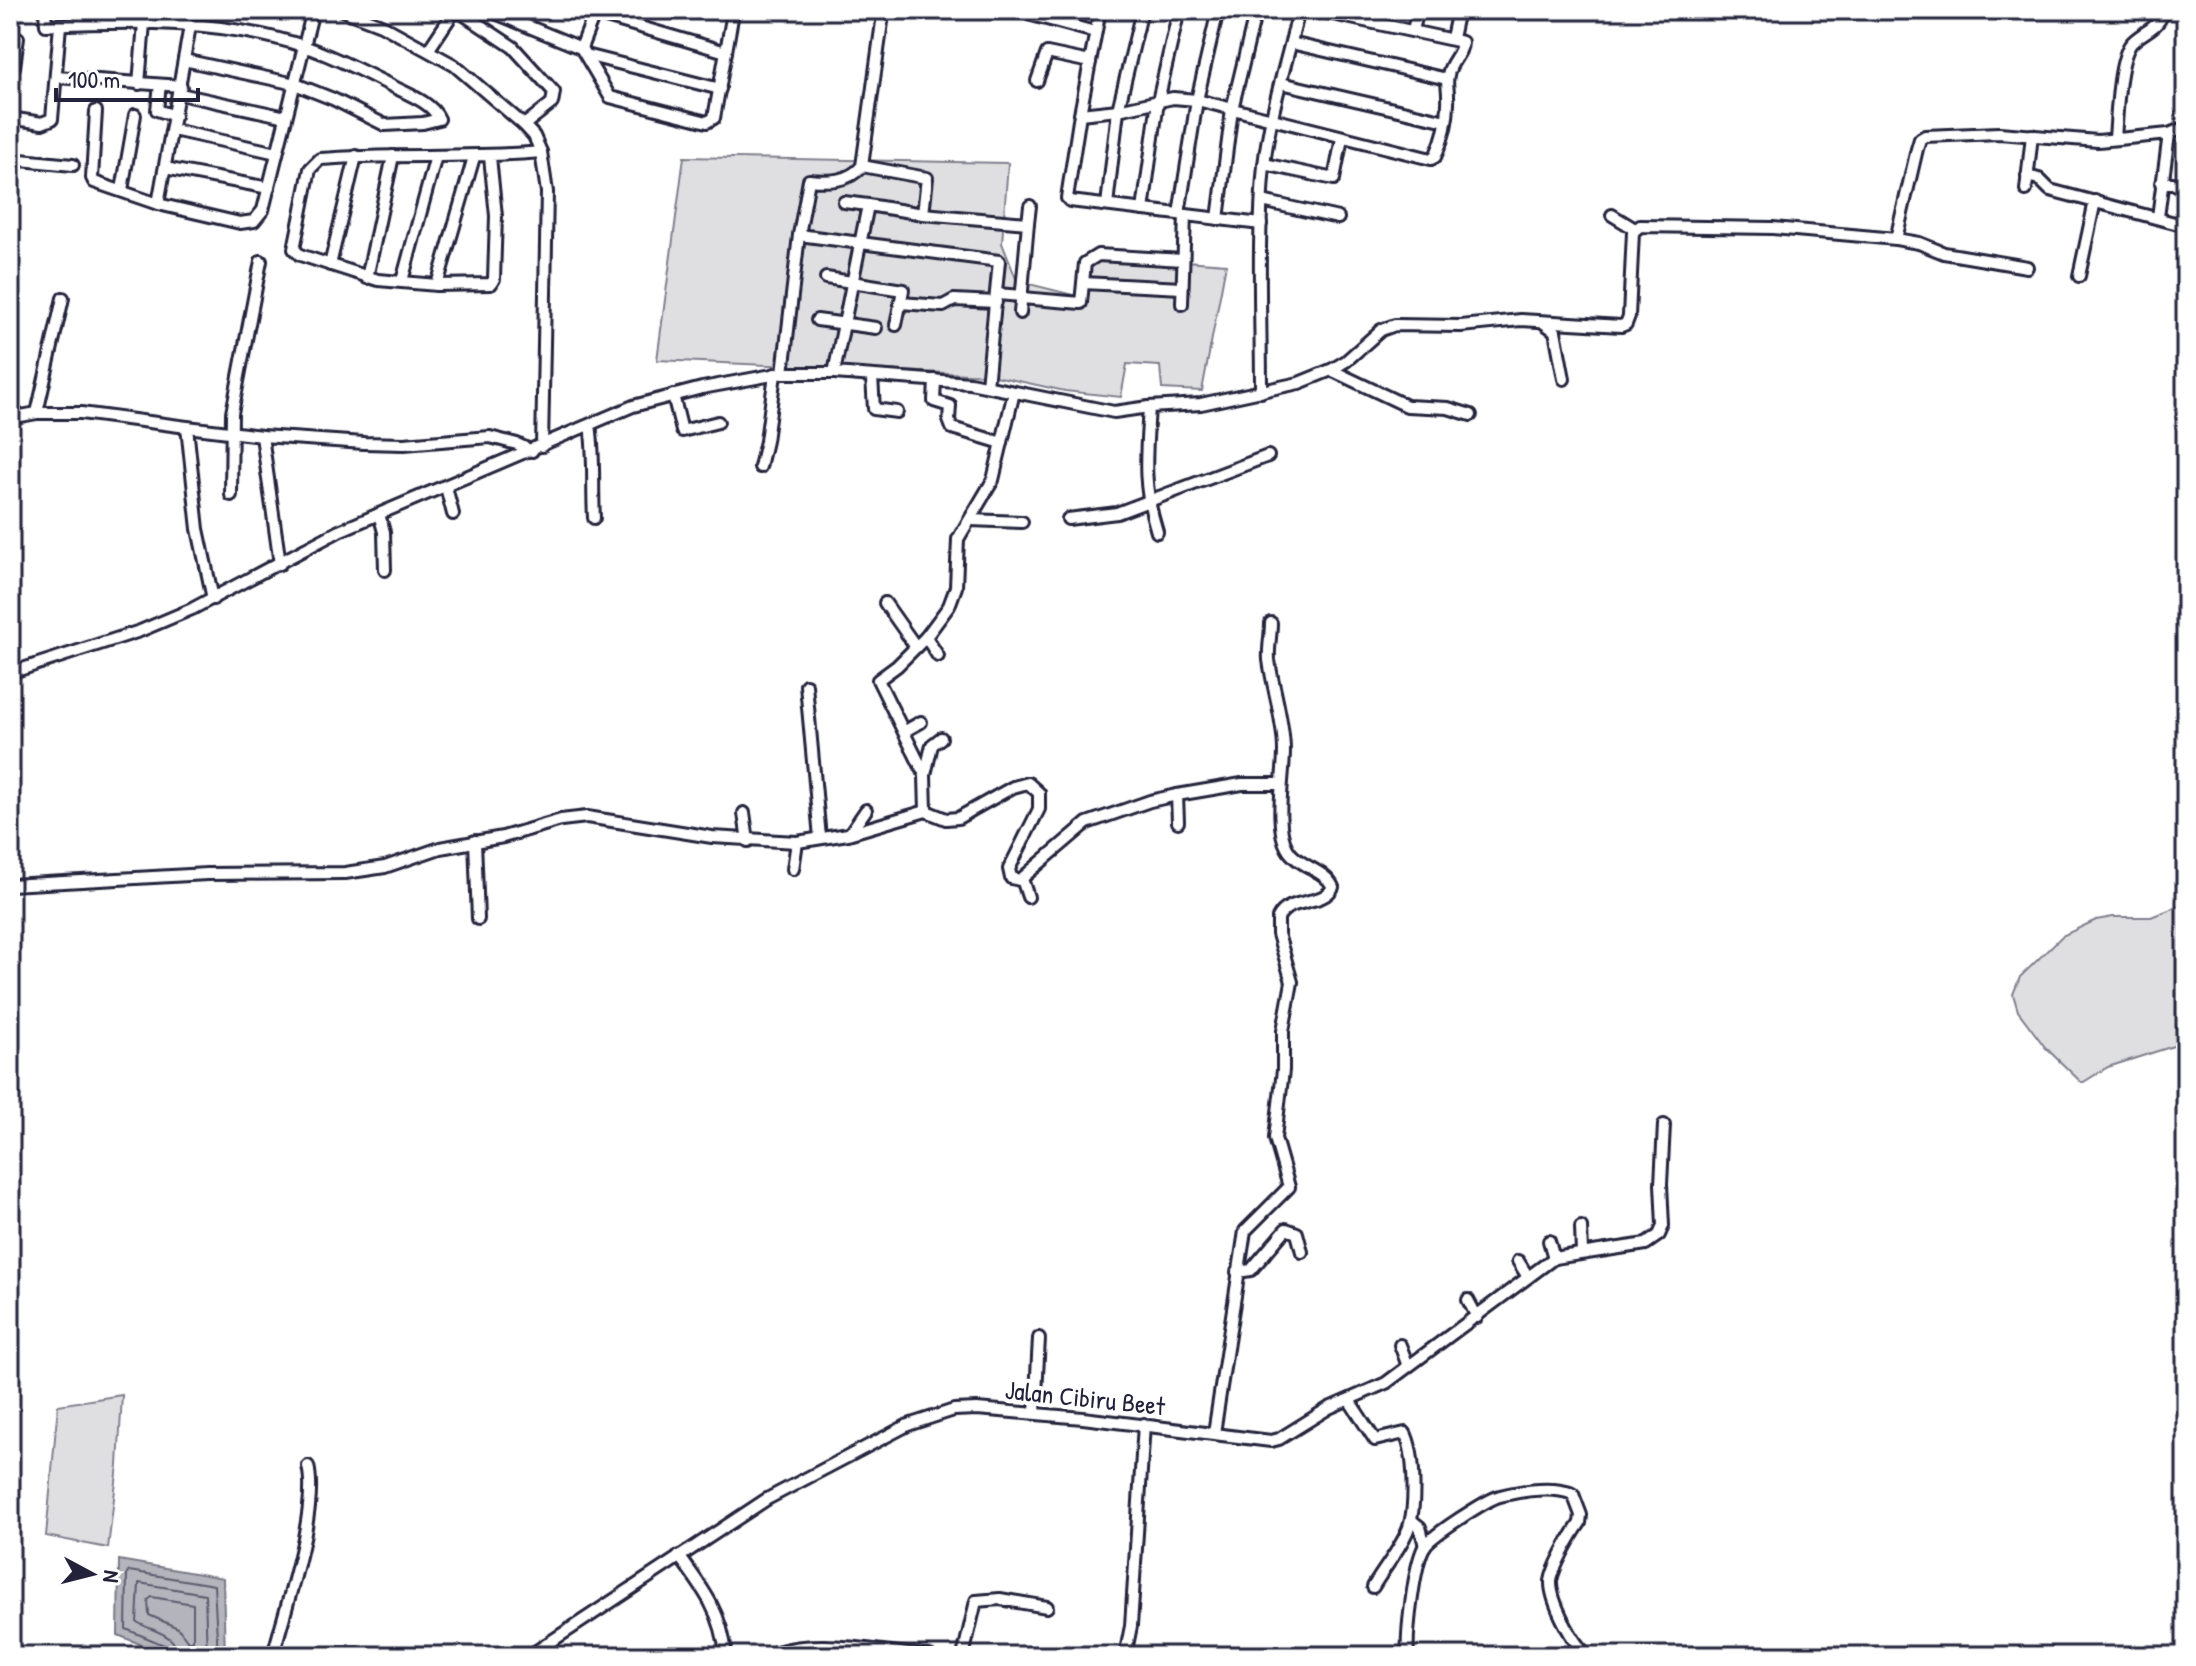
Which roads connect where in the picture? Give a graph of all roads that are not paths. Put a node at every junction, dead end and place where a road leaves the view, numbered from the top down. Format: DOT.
graph roads {
  1 [pos="45,10"];
  2 [pos="313,10"];
  3 [pos="342,10"];
  4 [pos="456,10"];
  5 [pos="488,10"];
  6 [pos="582,10"];
  7 [pos="721,10"];
  8 [pos="1100,10"];
  9 [pos="1142,10"];
  10 [pos="1179,10"];
  11 [pos="1218,10"];
  12 [pos="1256,10"];
  13 [pos="1299,10"];
  14 [pos="1314,10"];
  15 [pos="1378,10"];
  16 [pos="1418,10"];
  17 [pos="1458,10"];
  18 [pos="2162,10"];
  19 [pos="595,13"];
  20 [pos="1339,13"];
  21 [pos="1028,14"];
  22 [pos="882,22"];
  23 [pos="1375,22"];
  24 [pos="144,23"];
  25 [pos="60,25"];
  26 [pos="190,26"];
  27 [pos="1413,30"];
  28 [pos="1095,32"];
  29 [pos="10,37"];
  30 [pos="1452,38"];
  31 [pos="1291,43"];
  32 [pos="303,46"];
  33 [pos="429,49"];
  34 [pos="584,52"];
  35 [pos="726,52"];
  36 [pos="184,60"];
  37 [pos="1090,62"];
  38 [pos="10,71"];
  39 [pos="56,77"];
  40 [pos="1447,79"];
  41 [pos="1037,81"];
  42 [pos="1281,83"];
  43 [pos="139,84"];
  44 [pos="295,84"];
  45 [pos="160,85"];
  46 [pos="720,89"];
  47 [pos="180,90"];
  48 [pos="1197,100"];
  49 [pos="1158,101"];
  50 [pos="1232,109"];
  51 [pos="1118,110"];
  52 [pos="96,111"];
  53 [pos="1080,114"];
  54 [pos="135,115"];
  55 [pos="175,116"];
  56 [pos="286,117"];
  57 [pos="10,118"];
  58 [pos="1271,120"];
  59 [pos="1446,121"];
  60 [pos="524,125"];
  61 [pos="2186,127"];
  62 [pos="173,130"];
  63 [pos="2169,134"];
  64 [pos="2032,135"];
  65 [pos="1342,138"];
  66 [pos="2115,138"];
  67 [pos="541,152"];
  68 [pos="277,153"];
  69 [pos="356,156"];
  70 [pos="393,156"];
  71 [pos="436,156"];
  72 [pos="474,157"];
  73 [pos="490,157"];
  74 [pos="10,159"];
  75 [pos="1264,164"];
  76 [pos="73,165"];
  77 [pos="862,166"];
  78 [pos="165,168"];
  79 [pos="2027,176"];
  80 [pos="2161,183"];
  81 [pos="269,188"];
  82 [pos="122,190"];
  83 [pos="2026,190"];
  84 [pos="2186,190"];
  85 [pos="1262,201"];
  86 [pos="2095,201"];
  87 [pos="844,202"];
  88 [pos="158,204"];
  89 [pos="868,205"];
  90 [pos="1107,205"];
  91 [pos="1030,206"];
  92 [pos="1143,210"];
  93 [pos="923,214"];
  94 [pos="1182,214"];
  95 [pos="1612,215"];
  96 [pos="2158,217"];
  97 [pos="1338,218"];
  98 [pos="1218,219"];
  99 [pos="1028,223"];
  100 [pos="1261,224"];
  101 [pos="2186,226"];
  102 [pos="1635,229"];
  103 [pos="799,235"];
  104 [pos="1896,239"];
  105 [pos="862,244"];
  106 [pos="1183,260"];
  107 [pos="261,261"];
  108 [pos="330,265"];
  109 [pos="2027,267"];
  110 [pos="2079,276"];
  111 [pos="367,278"];
  112 [pos="826,278"];
  113 [pos="402,281"];
  114 [pos="1083,283"];
  115 [pos="854,284"];
  116 [pos="437,285"];
  117 [pos="1182,288"];
  118 [pos="1022,297"];
  119 [pos="63,298"];
  120 [pos="997,298"];
  121 [pos="900,303"];
  122 [pos="1182,304"];
  123 [pos="1020,313"];
  124 [pos="817,320"];
  125 [pos="1542,322"];
  126 [pos="845,324"];
  127 [pos="896,325"];
  128 [pos="876,328"];
  129 [pos="1331,370"];
  130 [pos="834,373"];
  131 [pos="779,374"];
  132 [pos="872,377"];
  133 [pos="1564,379"];
  134 [pos="935,380"];
  135 [pos="987,386"];
  136 [pos="1014,392"];
  137 [pos="1261,392"];
  138 [pos="673,395"];
  139 [pos="1149,407"];
  140 [pos="897,412"];
  141 [pos="37,413"];
  142 [pos="1471,415"];
  143 [pos="10,418"];
  144 [pos="718,422"];
  145 [pos="590,425"];
  146 [pos="187,427"];
  147 [pos="229,432"];
  148 [pos="262,436"];
  149 [pos="1002,443"];
  150 [pos="537,448"];
  151 [pos="1268,456"];
  152 [pos="760,467"];
  153 [pos="446,487"];
  154 [pos="231,495"];
  155 [pos="1147,499"];
  156 [pos="379,514"];
  157 [pos="453,514"];
  158 [pos="594,518"];
  159 [pos="1068,519"];
  160 [pos="970,520"];
  161 [pos="1022,522"];
  162 [pos="1157,532"];
  163 [pos="280,564"];
  164 [pos="385,570"];
  165 [pos="213,599"];
  166 [pos="885,603"];
  167 [pos="1271,623"];
  168 [pos="926,637"];
  169 [pos="916,647"];
  170 [pos="938,656"];
  171 [pos="10,673"];
  172 [pos="806,685"];
  173 [pos="921,722"];
  174 [pos="905,731"];
  175 [pos="941,738"];
  176 [pos="925,775"];
  177 [pos="1279,784"];
  178 [pos="1177,795"];
  179 [pos="866,810"];
  180 [pos="926,811"];
  181 [pos="744,813"];
  182 [pos="1178,822"];
  183 [pos="848,834"];
  184 [pos="820,838"];
  185 [pos="475,841"];
  186 [pos="748,841"];
  187 [pos="797,842"];
  188 [pos="793,869"];
  189 [pos="1022,879"];
  190 [pos="10,885"];
  191 [pos="1028,897"];
  192 [pos="478,919"];
  193 [pos="1664,1125"];
  194 [pos="1581,1227"];
  195 [pos="1549,1241"];
  196 [pos="1302,1252"];
  197 [pos="1582,1253"];
  198 [pos="1554,1258"];
  199 [pos="1518,1261"];
  200 [pos="1237,1272"];
  201 [pos="1528,1277"];
  202 [pos="1468,1300"];
  203 [pos="1477,1317"];
  204 [pos="1039,1338"];
  205 [pos="1400,1345"];
  206 [pos="1408,1366"];
  207 [pos="1349,1400"];
  208 [pos="1035,1413"];
  209 [pos="1144,1424"];
  210 [pos="1214,1433"];
  211 [pos="308,1466"];
  212 [pos="1411,1520"];
  213 [pos="1425,1546"];
  214 [pos="679,1556"];
  215 [pos="1373,1587"];
  216 [pos="1047,1607"];
  217 [pos="273,1656"];
  218 [pos="529,1656"];
  219 [pos="726,1656"];
  220 [pos="767,1656"];
  221 [pos="929,1656"];
  222 [pos="963,1656"];
  223 [pos="1125,1656"];
  224 [pos="1408,1656"];
  225 [pos="1588,1656"];
  1 -- 25 [label="street"];
  2 -- 32 [label="street"];
  3 -- 33 [label="street"];
  4 -- 33 [label="street"];
  4 -- 60 [label="street"];
  5 -- 34 [label="street"];
  6 -- 19 [label="street"];
  7 -- 35 [label="street"];
  8 -- 28 [label="street"];
  9 -- 51 [label="street"];
  10 -- 49 [label="street"];
  11 -- 48 [label="street"];
  12 -- 50 [label="street"];
  13 -- 31 [label="street"];
  14 -- 20 [label="street"];
  15 -- 23 [label="street"];
  16 -- 27 [label="street"];
  17 -- 30 [label="street"];
  18 -- 66 [label="street"];
  19 -- 34 [label="street"];
  19 -- 35 [label="street"];
  20 -- 23 [label="street"];
  21 -- 28 [label="street"];
  22 -- 77 [label="street"];
  23 -- 27 [label="street"];
  24 -- 25 [label="street"];
  24 -- 26 [label="street"];
  24 -- 43 [label="street"];
  25 -- 39 [label="street"];
  26 -- 32 [label="street"];
  26 -- 36 [label="street"];
  27 -- 30 [label="street"];
  28 -- 37 [label="street"];
  29 -- 38 [label="street"];
  30 -- 40 [label="street"];
  31 -- 40 [label="street"];
  31 -- 42 [label="street"];
  32 -- 44 [label="street"];
  32 -- 44 [label="street"];
  33 -- 60 [label="street"];
  34 -- 46 [label="street"];
  34 -- 46 [label="street"];
  35 -- 46 [label="street"];
  36 -- 44 [label="street"];
  36 -- 47 [label="street"];
  37 -- 41 [label="street"];
  37 -- 53 [label="street"];
  39 -- 43 [label="street"];
  39 -- 57 [label="street"];
  40 -- 59 [label="street"];
  42 -- 58 [label="street"];
  42 -- 59 [label="street"];
  43 -- 45 [label="street"];
  44 -- 56 [label="street"];
  45 -- 47 [label="street"];
  45 -- 55 [label="street"];
  47 -- 55 [label="street"];
  47 -- 56 [label="street"];
  48 -- 49 [label="street"];
  48 -- 50 [label="street"];
  48 -- 94 [label="street"];
  49 -- 51 [label="street"];
  49 -- 92 [label="street"];
  50 -- 58 [label="street"];
  50 -- 98 [label="street"];
  51 -- 53 [label="street"];
  51 -- 90 [label="street"];
  52 -- 82 [label="street"];
  53 -- 90 [label="street"];
  54 -- 82 [label="street"];
  55 -- 62 [label="street"];
  56 -- 68 [label="street"];
  58 -- 65 [label="street"];
  58 -- 75 [label="street"];
  59 -- 65 [label="street"];
  60 -- 67 [label="street"];
  61 -- 63 [label="street"];
  62 -- 68 [label="street"];
  62 -- 78 [label="street"];
  63 -- 66 [label="street"];
  63 -- 80 [label="street"];
  64 -- 66 [label="street"];
  64 -- 79 [label="street"];
  64 -- 104 [label="street"];
  65 -- 75 [label="street"];
  67 -- 73 [label="street"];
  67 -- 150 [label="street"];
  68 -- 81 [label="street"];
  69 -- 70 [label="street"];
  69 -- 108 [label="street"];
  69 -- 108 [label="street"];
  70 -- 71 [label="street"];
  70 -- 111 [label="street"];
  71 -- 72 [label="street"];
  71 -- 113 [label="street"];
  72 -- 73 [label="street"];
  72 -- 116 [label="street"];
  73 -- 116 [label="street"];
  74 -- 76 [label="street"];
  75 -- 85 [label="street"];
  77 -- 93 [label="street"];
  77 -- 103 [label="street"];
  78 -- 81 [label="street"];
  78 -- 88 [label="street"];
  79 -- 83 [label="street"];
  79 -- 86 [label="street"];
  80 -- 84 [label="street"];
  80 -- 96 [label="street"];
  81 -- 88 [label="street"];
  82 -- 88 [label="street"];
  85 -- 97 [label="street"];
  85 -- 100 [label="street"];
  86 -- 96 [label="street"];
  86 -- 110 [label="street"];
  87 -- 89 [label="street"];
  89 -- 93 [label="street"];
  89 -- 105 [label="street"];
  90 -- 92 [label="street"];
  91 -- 99 [label="street"];
  92 -- 94 [label="street"];
  93 -- 99 [label="street"];
  94 -- 98 [label="street"];
  94 -- 106 [label="street"];
  95 -- 102 [label="street"];
  96 -- 101 [label="street"];
  98 -- 100 [label="street"];
  99 -- 118 [label="street"];
  100 -- 137 [label="street"];
  102 -- 104 [label="street"];
  102 -- 125 [label="street"];
  103 -- 105 [label="street"];
  103 -- 131 [label="street"];
  104 -- 109 [label="street"];
  105 -- 115 [label="street"];
  105 -- 120 [label="street"];
  106 -- 114 [label="street"];
  106 -- 117 [label="street"];
  107 -- 147 [label="street"];
  108 -- 111 [label="street"];
  111 -- 113 [label="street"];
  112 -- 115 [label="street"];
  113 -- 116 [label="street"];
  114 -- 117 [label="street"];
  114 -- 118 [label="street"];
  115 -- 121 [label="street"];
  115 -- 126 [label="street"];
  117 -- 122 [label="street"];
  118 -- 120 [label="street"];
  118 -- 123 [label="street"];
  119 -- 141 [label="street"];
  120 -- 121 [label="street"];
  120 -- 135 [label="street"];
  121 -- 127 [label="street"];
  124 -- 126 [label="street"];
  125 -- 129 [label="street"];
  125 -- 133 [label="street"];
  126 -- 128 [label="street"];
  126 -- 130 [label="street"];
  129 -- 137 [label="street"];
  129 -- 142 [label="street"];
  130 -- 131 [label="street"];
  130 -- 132 [label="street"];
  131 -- 138 [label="street"];
  131 -- 152 [label="street"];
  132 -- 134 [label="street"];
  132 -- 140 [label="street"];
  134 -- 135 [label="street"];
  134 -- 149 [label="street"];
  135 -- 136 [label="street"];
  136 -- 139 [label="street"];
  136 -- 149 [label="street"];
  137 -- 139 [label="street"];
  138 -- 144 [label="street"];
  138 -- 145 [label="street"];
  139 -- 155 [label="street"];
  141 -- 143 [label="street"];
  141 -- 146 [label="street"];
  145 -- 150 [label="street"];
  145 -- 158 [label="street"];
  146 -- 147 [label="street"];
  146 -- 165 [label="street"];
  147 -- 148 [label="street"];
  147 -- 154 [label="street"];
  148 -- 150 [label="street"];
  148 -- 163 [label="street"];
  149 -- 160 [label="street"];
  150 -- 153 [label="street"];
  151 -- 155 [label="street"];
  153 -- 156 [label="street"];
  153 -- 157 [label="street"];
  155 -- 159 [label="street"];
  155 -- 162 [label="street"];
  156 -- 163 [label="street"];
  156 -- 164 [label="street"];
  160 -- 161 [label="street"];
  160 -- 168 [label="street"];
  163 -- 165 [label="street"];
  165 -- 171 [label="street"];
  166 -- 169 [label="street"];
  167 -- 177 [label="street"];
  168 -- 169 [label="street"];
  168 -- 170 [label="street"];
  169 -- 174 [label="street"];
  172 -- 184 [label="street"];
  173 -- 174 [label="street"];
  174 -- 176 [label="street"];
  175 -- 176 [label="street"];
  176 -- 180 [label="street"];
  177 -- 178 [label="street"];
  177 -- 200 [label="street"];
  178 -- 182 [label="street"];
  178 -- 189 [label="street"];
  179 -- 183 [label="street"];
  180 -- 183 [label="street"];
  180 -- 189 [label="street"];
  181 -- 186 [label="street"];
  183 -- 184 [label="street"];
  184 -- 187 [label="street"];
  185 -- 186 [label="street"];
  185 -- 190 [label="street"];
  185 -- 192 [label="street"];
  186 -- 187 [label="street"];
  187 -- 188 [label="street"];
  189 -- 191 [label="street"];
  193 -- 197 [label="street, Jalan Cibiru Beet"];
  194 -- 197 [label="street"];
  195 -- 198 [label="street"];
  196 -- 200 [label="street"];
  197 -- 198 [label="street, Jalan Cibiru Beet"];
  198 -- 201 [label="street, Jalan Cibiru Beet"];
  199 -- 201 [label="street"];
  200 -- 210 [label="street"];
  201 -- 203 [label="street, Jalan Cibiru Beet"];
  202 -- 203 [label="street"];
  203 -- 206 [label="street, Jalan Cibiru Beet"];
  204 -- 208 [label="street"];
  205 -- 206 [label="street"];
  206 -- 207 [label="street, Jalan Cibiru Beet"];
  207 -- 210 [label="street, Jalan Cibiru Beet"];
  207 -- 212 [label="street"];
  208 -- 209 [label="street, Jalan Cibiru Beet"];
  208 -- 214 [label="street, Jalan Cibiru Beet"];
  209 -- 210 [label="street, Jalan Cibiru Beet"];
  209 -- 223 [label="street"];
  211 -- 217 [label="street"];
  212 -- 213 [label="street"];
  212 -- 215 [label="street"];
  213 -- 224 [label="street"];
  213 -- 225 [label="street"];
  214 -- 218 [label="street, Jalan Cibiru Beet"];
  214 -- 219 [label="street"];
  216 -- 222 [label="street"];
  220 -- 221 [label="street"];
}
